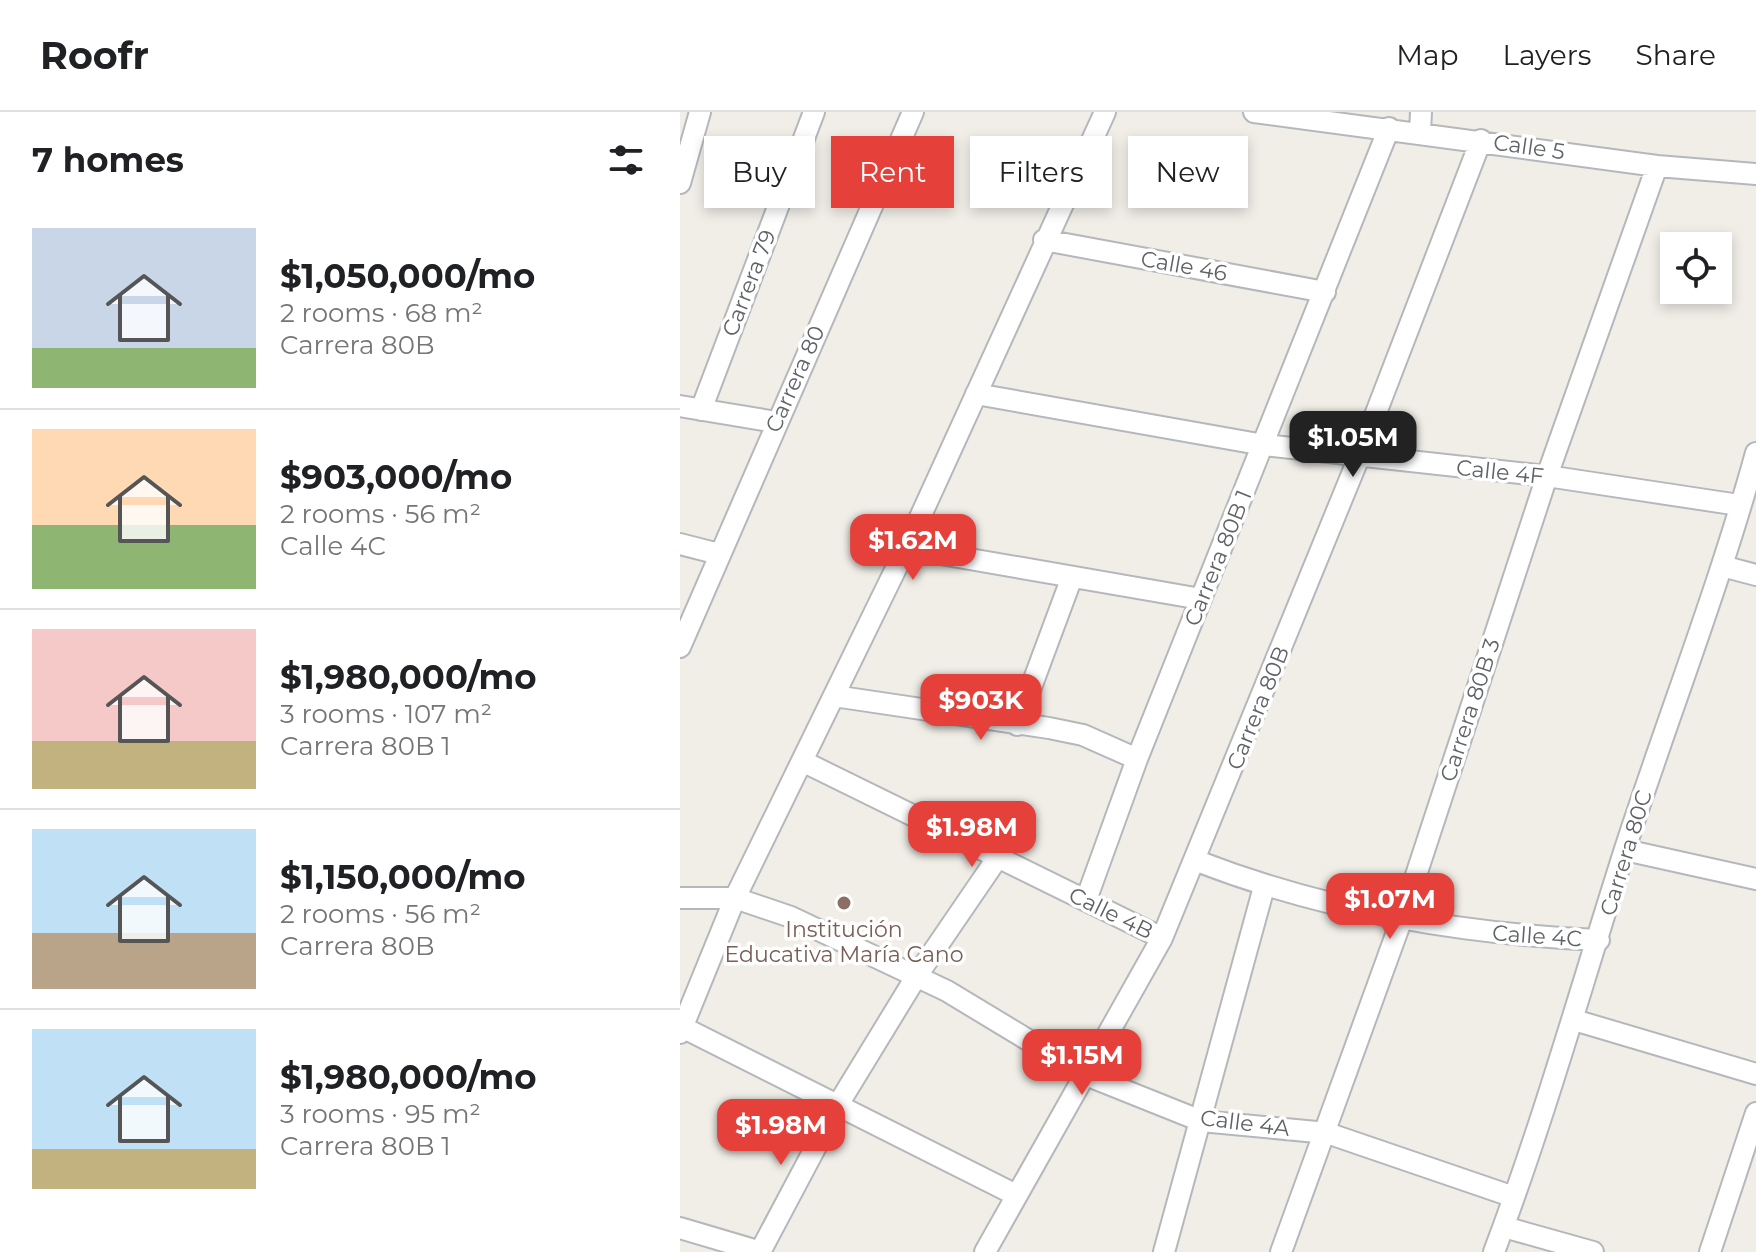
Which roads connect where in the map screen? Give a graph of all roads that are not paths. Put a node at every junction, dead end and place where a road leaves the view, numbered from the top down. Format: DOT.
graph roads {
  1 [pos="700,112"];
  2 [pos="814,112"];
  3 [pos="913,112"];
  4 [pos="1105,112"];
  5 [pos="1255,112"];
  6 [pos="1421,122"];
  7 [pos="1389,128"];
  8 [pos="1481,140"];
  9 [pos="1657,166"];
  10 [pos="1756,174"];
  11 [pos="680,183"];
  12 [pos="1044,240"];
  13 [pos="1325,292"];
  14 [pos="976,394"];
  15 [pos="680,406"];
  16 [pos="701,410"];
  17 [pos="776,422"];
  18 [pos="1264,445"];
  19 [pos="1756,453"];
  20 [pos="1359,457"];
  21 [pos="1547,476"];
  22 [pos="1739,505"];
  23 [pos="680,544"];
  24 [pos="906,548"];
  25 [pos="719,554"];
  26 [pos="1722,566"];
  27 [pos="1756,575"];
  28 [pos="1072,577"];
  29 [pos="1201,599"];
  30 [pos="680,647"];
  31 [pos="834,696"];
  32 [pos="1017,725"];
  33 [pos="1137,759"];
  34 [pos="802,761"];
  35 [pos="1625,850"];
  36 [pos="998,857"];
  37 [pos="1197,861"];
  38 [pos="1756,879"];
  39 [pos="1264,887"];
  40 [pos="680,898"];
  41 [pos="735,898"];
  42 [pos="1086,900"];
  43 [pos="1401,921"];
  44 [pos="1162,938"];
  45 [pos="1599,940"];
  46 [pos="916,977"];
  47 [pos="1574,1020"];
  48 [pos="681,1030"];
  49 [pos="1756,1074"];
  50 [pos="1086,1075"];
  51 [pos="839,1103"];
  52 [pos="1756,1113"];
  53 [pos="1201,1121"];
  54 [pos="1327,1133"];
  55 [pos="1016,1195"];
  56 [pos="1514,1197"];
  57 [pos="1504,1227"];
  58 [pos="680,1228"];
  59 [pos="760,1252"];
  60 [pos="985,1252"];
  61 [pos="1164,1252"];
  62 [pos="1281,1252"];
  63 [pos="1494,1252"];
  64 [pos="1593,1252"];
  65 [pos="1710,1252"];
  1 -- 11 [label="street"];
  2 -- 16 [label="street, Carrera 79"];
  3 -- 17 [label="street, Carrera 80"];
  4 -- 12 [label="street"];
  5 -- 7 [label="street, Calle 5"];
  6 -- 7 [label="street, Calle 5"];
  6 -- 8 [label="street, Calle 5"];
  7 -- 13 [label="street, Carrera 80B 1"];
  8 -- 9 [label="street, Calle 5"];
  8 -- 20 [label="street, Carrera 80B"];
  9 -- 10 [label="street, Calle 5"];
  9 -- 21 [label="street, Carrera 80B 3"];
  12 -- 13 [label="street, Calle 46"];
  12 -- 14 [label="street"];
  13 -- 18 [label="street, Carrera 80B 1"];
  14 -- 18 [label="street, Calle 4F"];
  14 -- 24 [label="street"];
  15 -- 16 [label="street"];
  16 -- 17 [label="street"];
  17 -- 25 [label="street, Carrera 80"];
  18 -- 20 [label="street, Calle 4F"];
  18 -- 29 [label="street, Carrera 80B 1"];
  19 -- 22 [label="street, Carrera 80C"];
  20 -- 21 [label="street, Calle 4F"];
  20 -- 37 [label="street, Carrera 80B"];
  21 -- 22 [label="street, Calle 4F"];
  21 -- 43 [label="street, Carrera 80B 3"];
  22 -- 26 [label="street, Carrera 80C"];
  23 -- 25 [label="street"];
  24 -- 28 [label="street"];
  24 -- 31 [label="street"];
  25 -- 30 [label="street, Carrera 80"];
  26 -- 27 [label="street"];
  26 -- 35 [label="street, Carrera 80C"];
  28 -- 29 [label="street"];
  28 -- 32 [label="street"];
  29 -- 33 [label="street, Carrera 80B 1"];
  31 -- 32 [label="street"];
  31 -- 34 [label="street"];
  32 -- 33 [label="street"];
  33 -- 42 [label="street, Carrera 80B 1"];
  34 -- 36 [label="street, Calle 4B"];
  34 -- 41 [label="street"];
  35 -- 38 [label="street"];
  35 -- 45 [label="street, Carrera 80C"];
  36 -- 42 [label="street, Calle 4B"];
  36 -- 46 [label="street"];
  37 -- 39 [label="street, Calle 4C"];
  37 -- 44 [label="street, Carrera 80B"];
  39 -- 43 [label="street, Calle 4C"];
  39 -- 53 [label="street"];
  40 -- 41 [label="street, Calle 4A"];
  41 -- 46 [label="street, Calle 4A"];
  41 -- 48 [label="street"];
  42 -- 44 [label="street, Calle 4B"];
  43 -- 45 [label="street, Calle 4C"];
  43 -- 54 [label="street, Carrera 80B 3"];
  44 -- 50 [label="street, Carrera 80B"];
  45 -- 47 [label="street, Carrera 80C"];
  46 -- 50 [label="street, Calle 4A"];
  46 -- 51 [label="street"];
  47 -- 49 [label="street"];
  47 -- 56 [label="street, Carrera 80C"];
  48 -- 51 [label="street"];
  50 -- 53 [label="street, Calle 4A"];
  50 -- 55 [label="street, Carrera 80B"];
  51 -- 55 [label="street"];
  51 -- 59 [label="street"];
  52 -- 65 [label="street"];
  53 -- 54 [label="street, Calle 4A"];
  53 -- 61 [label="street"];
  54 -- 56 [label="street, Calle 4A"];
  54 -- 62 [label="street, Carrera 80B 3"];
  55 -- 60 [label="street, Carrera 80B"];
  56 -- 57 [label="street, Carrera 80C"];
  57 -- 63 [label="street, Carrera 80C"];
  57 -- 64 [label="street"];
  58 -- 59 [label="street"];
}
